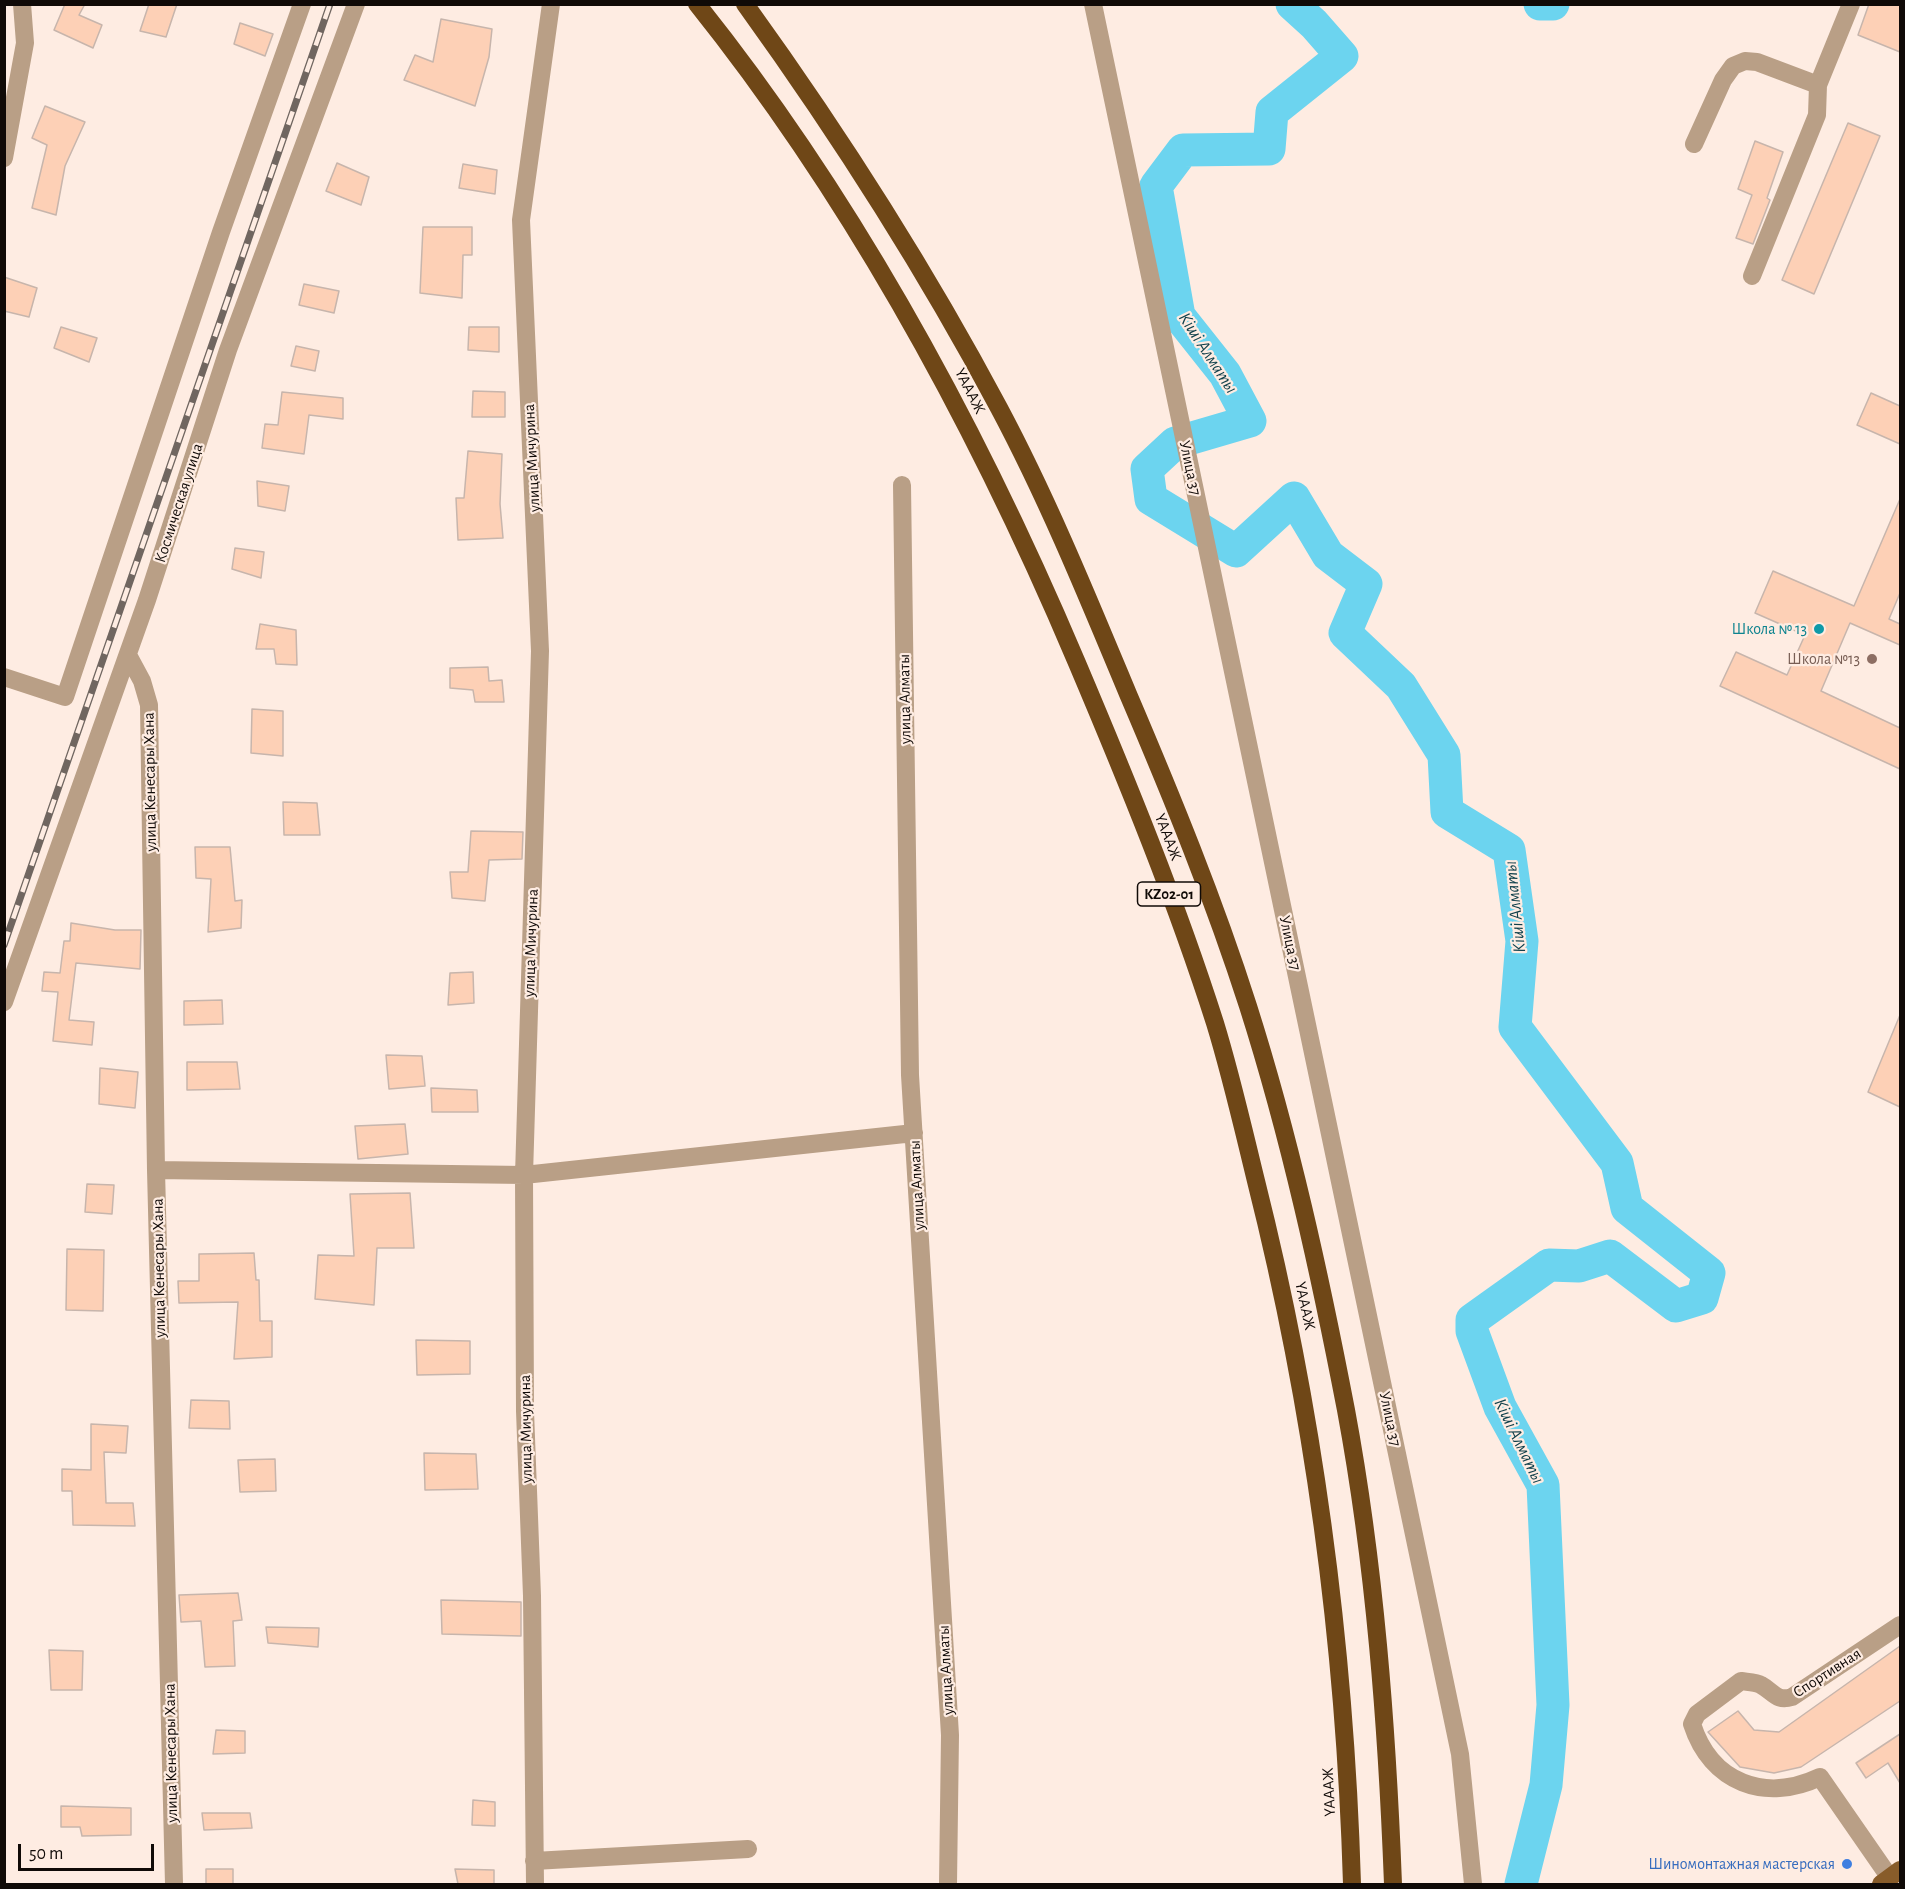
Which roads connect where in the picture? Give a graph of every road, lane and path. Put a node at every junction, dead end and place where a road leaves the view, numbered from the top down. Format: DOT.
graph roads {
  1 [pos="22,4"];
  2 [pos="302,4"];
  3 [pos="356,4"];
  4 [pos="551,4"];
  5 [pos="697,4"];
  6 [pos="745,4"];
  7 [pos="1093,4"];
  8 [pos="1851,4"];
  9 [pos="1818,85"];
  10 [pos="1694,144"];
  11 [pos="4,158"];
  12 [pos="1752,276"];
  13 [pos="902,485"];
  14 [pos="128,655"];
  15 [pos="4,677"];
  16 [pos="4,1002"];
  17 [pos="914,1133"];
  18 [pos="156,1170"];
  19 [pos="524,1175"];
  20 [pos="1900,1625"];
  21 [pos="748,1849"];
  22 [pos="534,1861"];
  23 [pos="1890,1877"];
  24 [pos="174,1884"];
  25 [pos="535,1884"];
  26 [pos="948,1884"];
  27 [pos="1352,1884"];
  28 [pos="1393,1884"];
  29 [pos="1473,1884"];
  1 -- 11 [label="street"];
  2 -- 15 [label="street"];
  3 -- 14 [label="street, Космическая улица"];
  4 -- 19 [label="street, улица Мичурина"];
  5 -- 27 [label="highway, ҮАААЖ / KZ02-01"];
  6 -- 28 [label="highway, ҮАААЖ / KZ02-01"];
  7 -- 29 [label="street, Улица 37"];
  8 -- 9 [label="street"];
  9 -- 10 [label="street"];
  9 -- 12 [label="street"];
  13 -- 17 [label="street, улица Алматы"];
  14 -- 16 [label="street, Космическая улица"];
  14 -- 18 [label="street, улица Кенесары Хана"];
  17 -- 19 [label="street"];
  17 -- 26 [label="street, улица Алматы"];
  18 -- 19 [label="street"];
  18 -- 24 [label="street, улица Кенесары Хана"];
  19 -- 22 [label="street, улица Мичурина"];
  20 -- 23 [label="street, Спортивная"];
  21 -- 22 [label="street"];
  22 -- 25 [label="street, улица Мичурина"];
}
